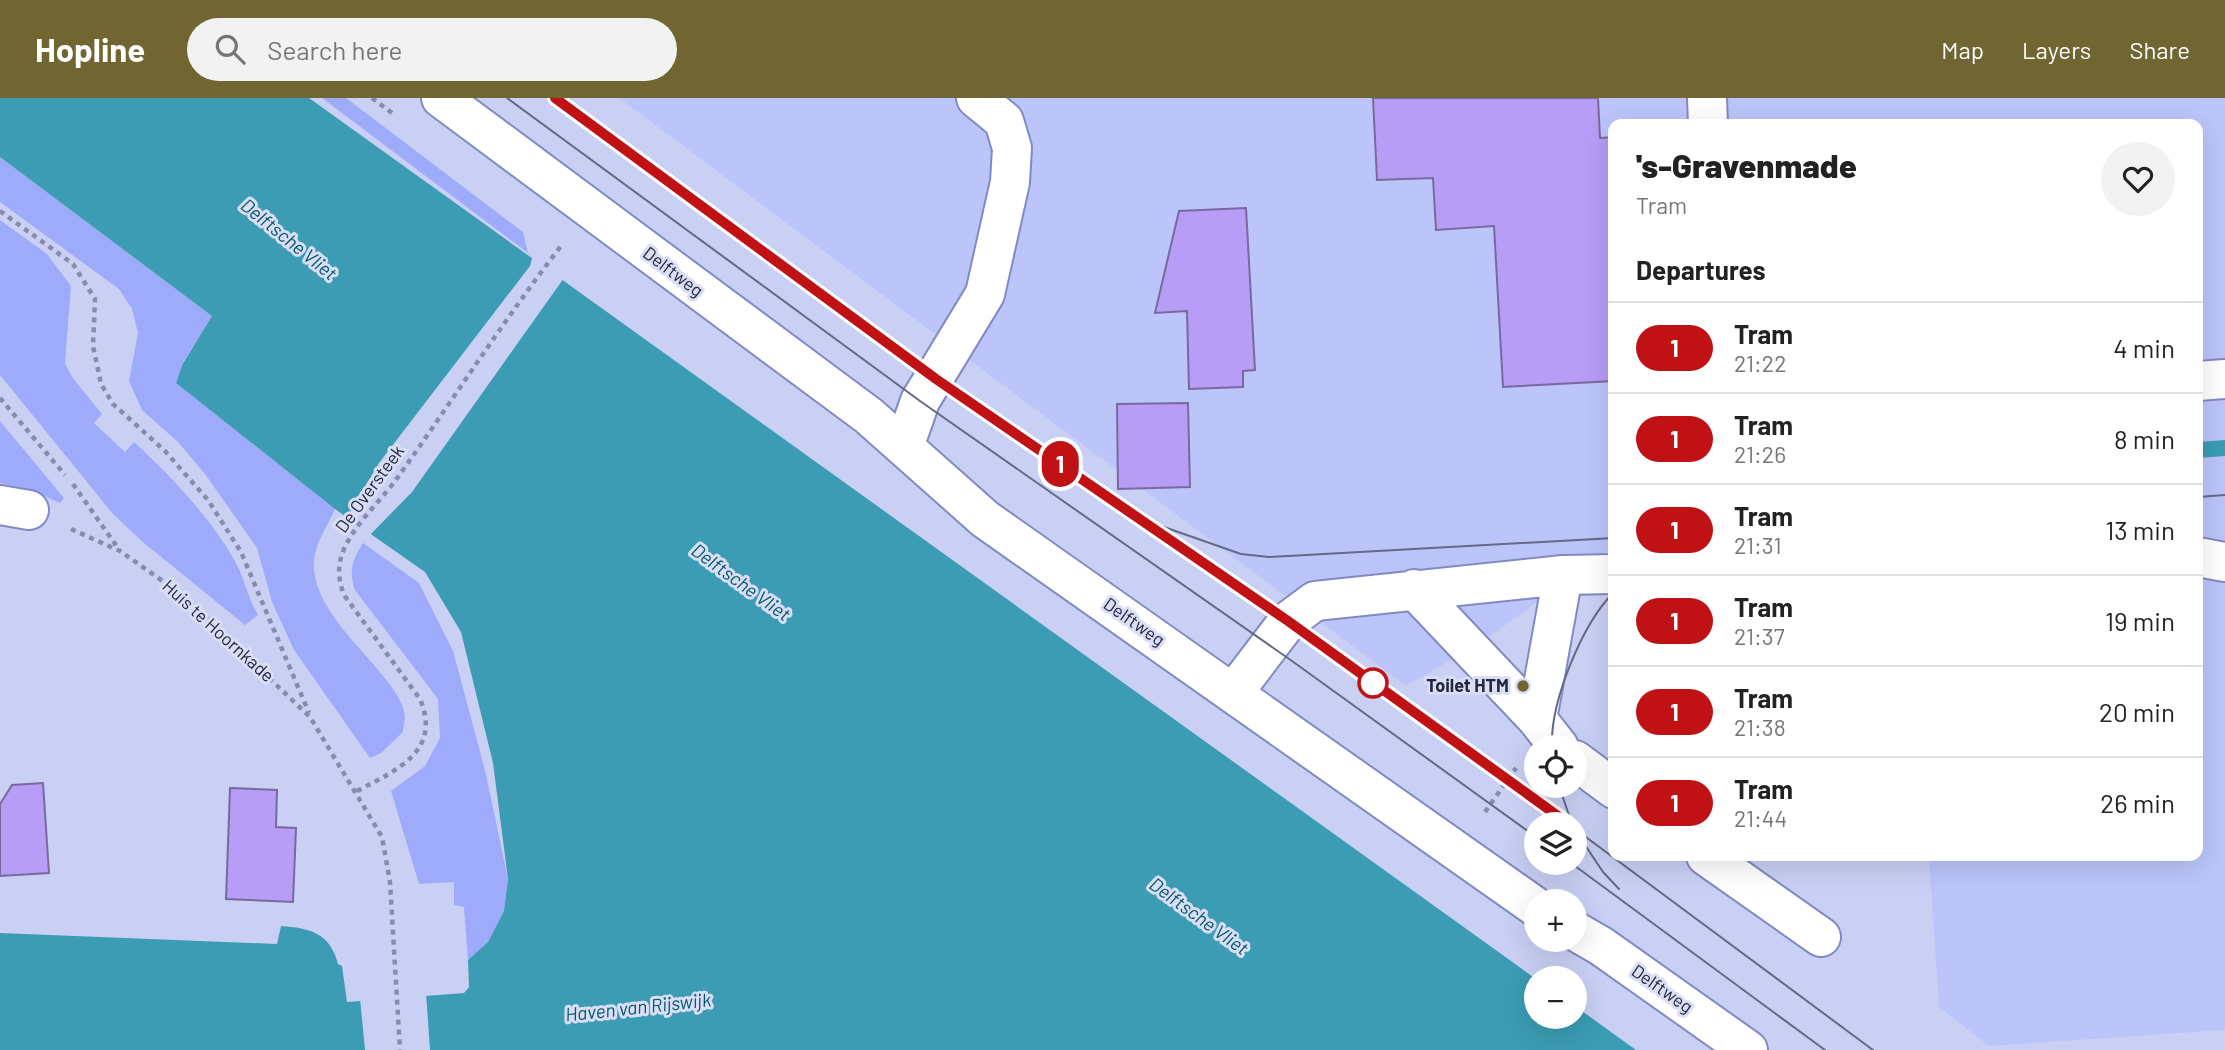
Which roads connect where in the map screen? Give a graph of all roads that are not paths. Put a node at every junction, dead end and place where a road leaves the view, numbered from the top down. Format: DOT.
graph roads {
  1 [pos="441,98"];
  2 [pos="976,98"];
  3 [pos="1707,98"];
  4 [pos="1708,119"];
  5 [pos="2225,379"];
  6 [pos="2203,381"];
  7 [pos="904,447"];
  8 [pos="2203,558"];
  9 [pos="2225,562"];
  10 [pos="1608,573"];
  11 [pos="1563,575"];
  12 [pos="1414,589"];
  13 [pos="1234,692"];
  14 [pos="1548,733"];
  15 [pos="1587,769"];
  16 [pos="1608,785"];
  17 [pos="1713,861"];
  18 [pos="1524,898"];
  19 [pos="1821,937"];
  20 [pos="1587,938"];
  21 [pos="1748,1050"];
  1 -- 7 [label="street, Delftweg"];
  2 -- 7 [label="street"];
  3 -- 4 [label="street"];
  5 -- 6 [label="street"];
  7 -- 13 [label="street, Delftweg"];
  8 -- 9 [label="street"];
  10 -- 11 [label="street"];
  11 -- 12 [label="street"];
  11 -- 14 [label="street"];
  12 -- 13 [label="street"];
  12 -- 14 [label="street"];
  13 -- 18 [label="street, Delftweg"];
  15 -- 16 [label="street"];
  17 -- 19 [label="street"];
  20 -- 21 [label="street, Delftweg"];
}
